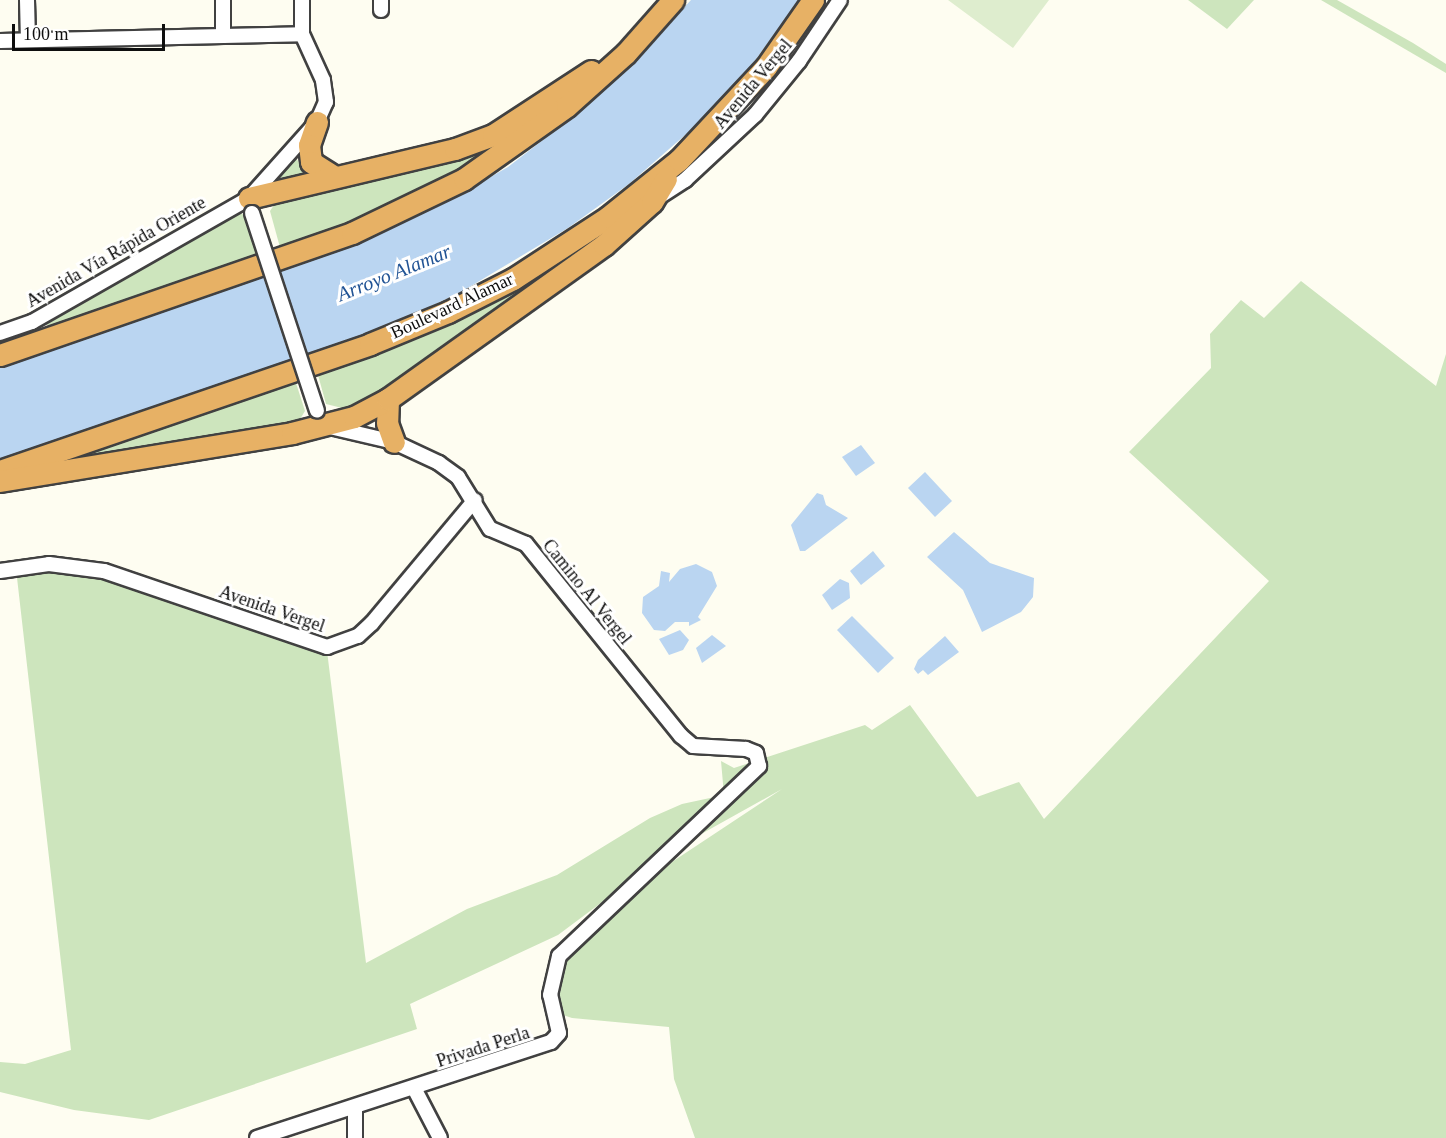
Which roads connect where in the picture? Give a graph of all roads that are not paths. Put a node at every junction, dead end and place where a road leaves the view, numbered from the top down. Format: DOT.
graph roads {
  1 [pos="27,0"];
  2 [pos="223,0"];
  3 [pos="302,0"];
  4 [pos="673,0"];
  5 [pos="813,0"];
  6 [pos="840,0"];
  7 [pos="302,34"];
  8 [pos="223,36"];
  9 [pos="28,40"];
  10 [pos="0,41"];
  11 [pos="626,53"];
  12 [pos="317,122"];
  13 [pos="679,160"];
  14 [pos="335,177"];
  15 [pos="652,202"];
  16 [pos="251,206"];
  17 [pos="0,333"];
  18 [pos="0,355"];
  19 [pos="388,399"];
  20 [pos="321,419"];
  21 [pos="394,442"];
  22 [pos="6,477"];
  23 [pos="0,489"];
  24 [pos="475,500"];
  25 [pos="0,571"];
  26 [pos="559,1033"];
  27 [pos="414,1088"];
  28 [pos="356,1107"];
  29 [pos="257,1138"];
  30 [pos="355,1138"];
  31 [pos="440,1138"];
  1 -- 9 [label="street"];
  2 -- 8 [label="street"];
  3 -- 7 [label="street"];
  4 -- 11 [label="highway"];
  5 -- 13 [label="highway, Boulevard Alamar"];
  6 -- 15 [label="street, Avenida Vergel"];
  7 -- 8 [label="street"];
  7 -- 12 [label="street"];
  8 -- 9 [label="street"];
  9 -- 10 [label="street"];
  11 -- 14 [label="highway"];
  11 -- 18 [label="highway"];
  12 -- 14 [label="highway"];
  12 -- 16 [label="street"];
  13 -- 15 [label="highway"];
  13 -- 22 [label="highway, Boulevard Alamar"];
  14 -- 16 [label="highway"];
  15 -- 19 [label="highway"];
  16 -- 17 [label="street, Avenida Vía Rápida Oriente"];
  16 -- 20 [label="street, bridge"];
  19 -- 20 [label="highway"];
  19 -- 21 [label="highway"];
  20 -- 21 [label="street, Camino Al Vergel"];
  20 -- 22 [label="highway"];
  21 -- 24 [label="street, Camino Al Vergel"];
  22 -- 23 [label="street"];
  24 -- 25 [label="street, Avenida Vergel"];
  24 -- 26 [label="street, Camino Al Vergel"];
  26 -- 27 [label="street, Privada Perla"];
  27 -- 28 [label="street, Privada Perla"];
  27 -- 31 [label="street"];
  28 -- 29 [label="street, Privada Perla"];
  28 -- 30 [label="street"];
}
